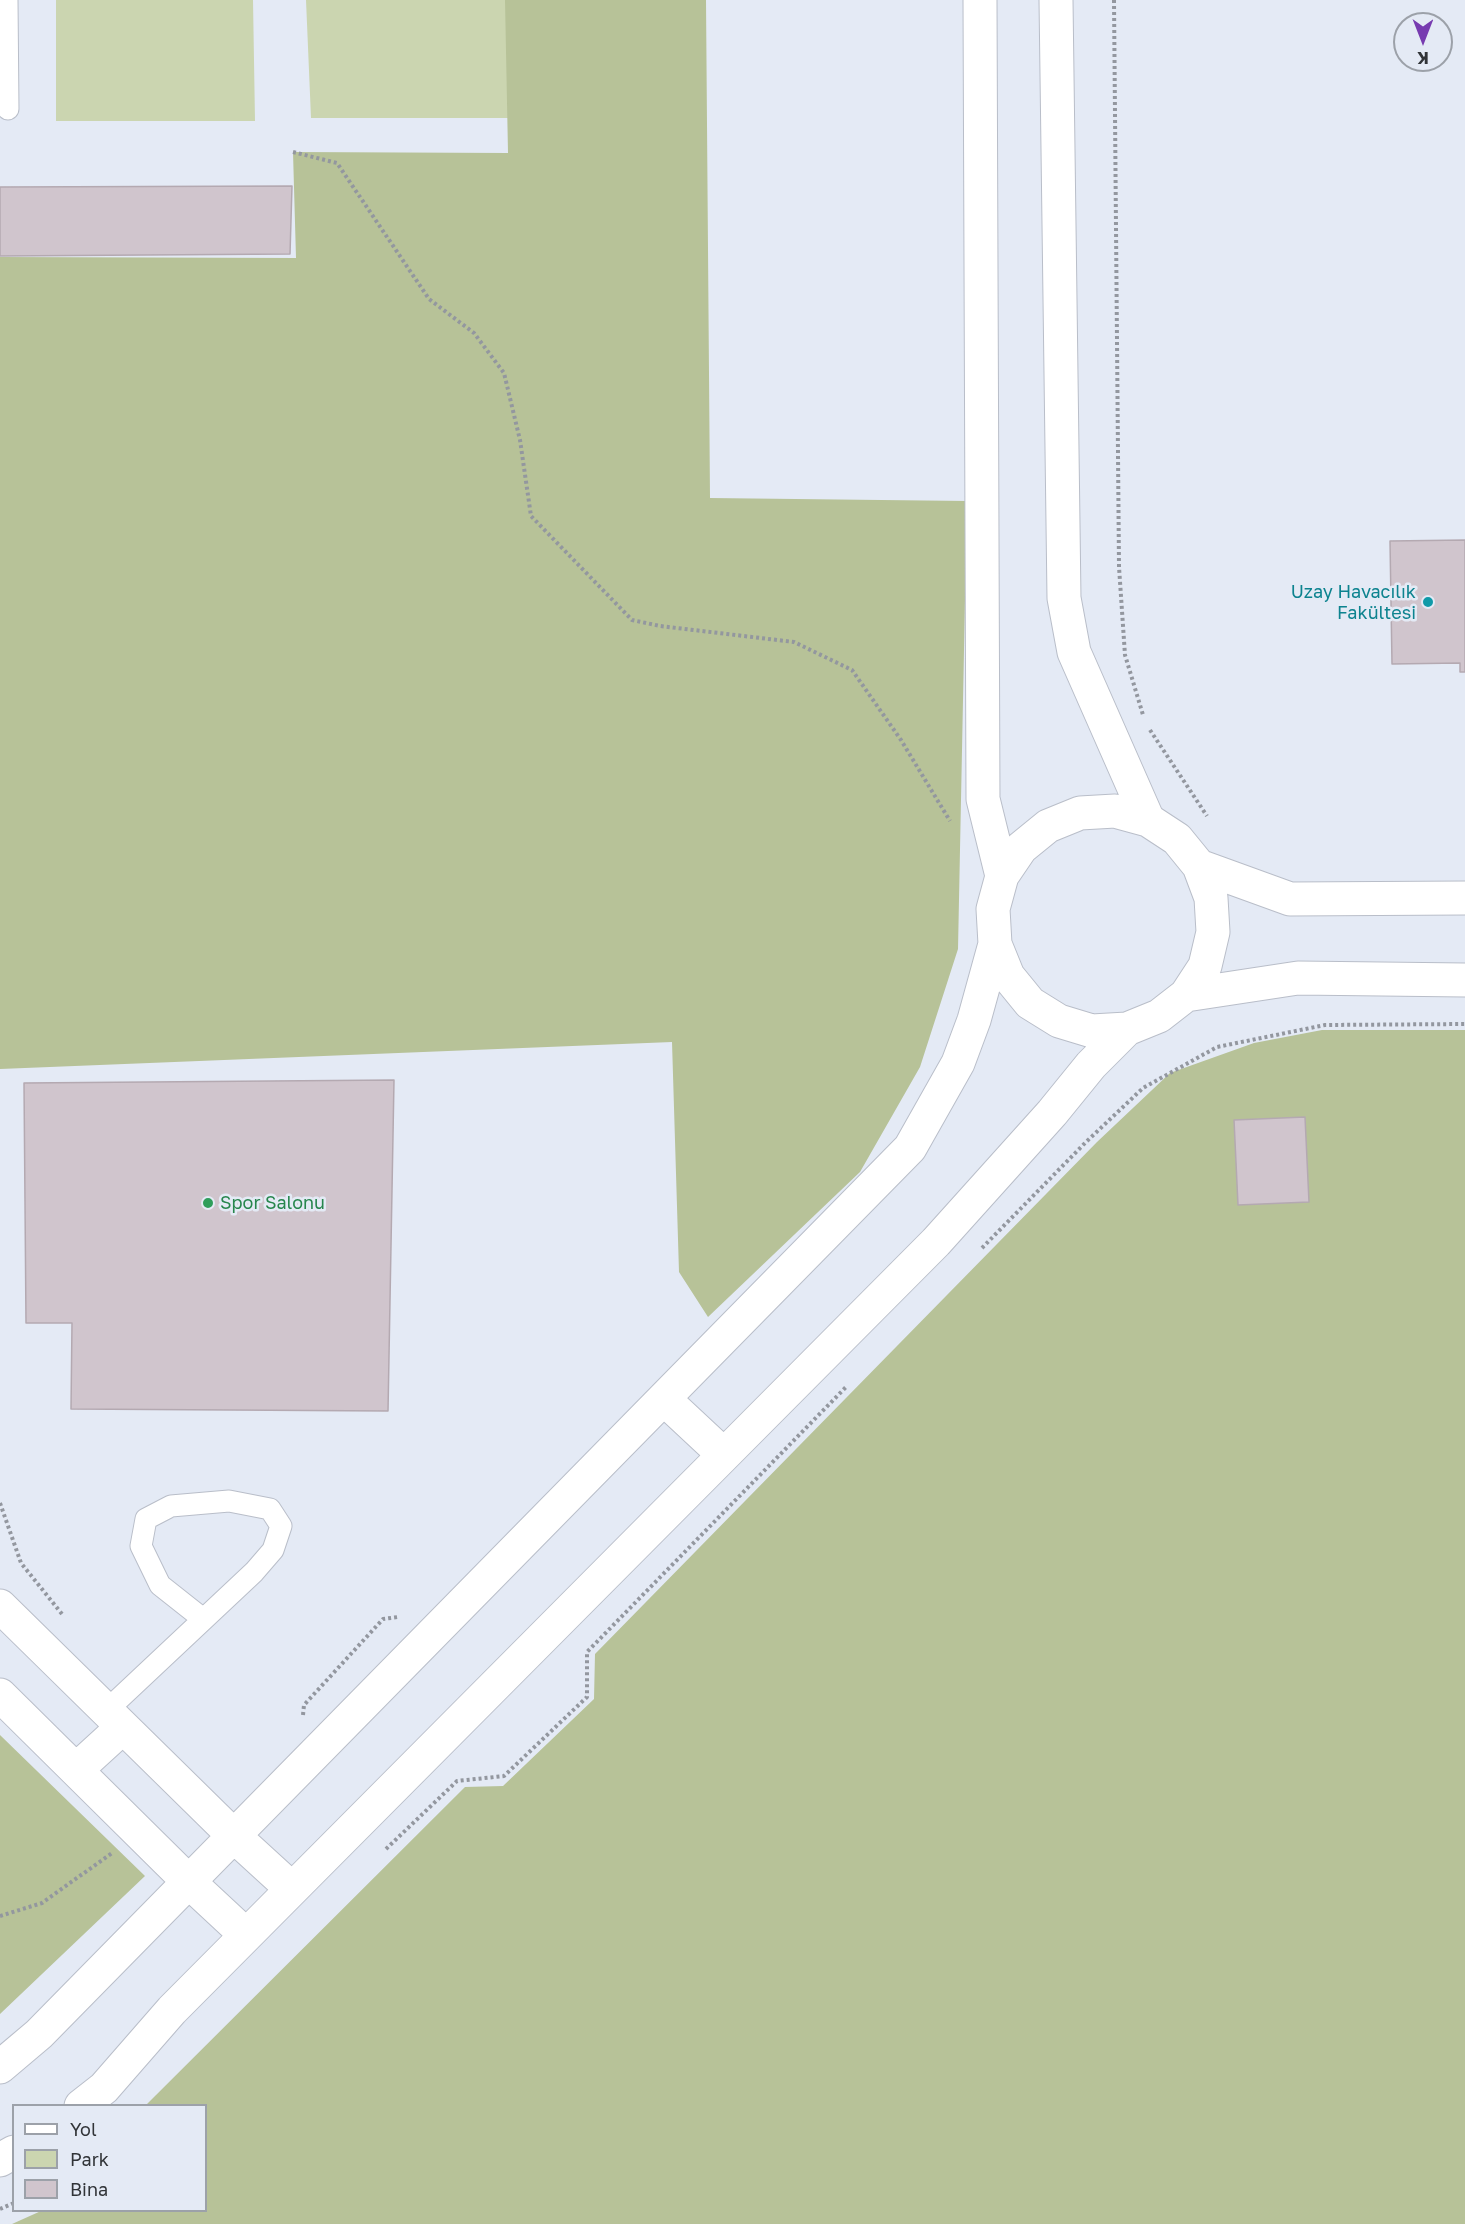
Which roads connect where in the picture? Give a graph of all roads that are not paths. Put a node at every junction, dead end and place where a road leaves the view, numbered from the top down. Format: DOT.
graph roads {
  1 [pos="7,0"];
  2 [pos="980,0"];
  3 [pos="1056,0"];
  4 [pos="8,109"];
  5 [pos="1148,820"];
  6 [pos="1199,866"];
  7 [pos="1002,876"];
  8 [pos="1465,897"];
  9 [pos="995,944"];
  10 [pos="1465,980"];
  11 [pos="1186,995"];
  12 [pos="1127,1029"];
  13 [pos="664,1398"];
  14 [pos="724,1455"];
  15 [pos="0,1606"];
  16 [pos="203,1619"];
  17 [pos="0,1695"];
  18 [pos="115,1719"];
  19 [pos="76,1770"];
  20 [pos="234,1836"];
  21 [pos="189,1882"];
  22 [pos="292,1889"];
  23 [pos="246,1935"];
  24 [pos="0,2067"];
  25 [pos="84,2104"];
  1 -- 4 [label="lane"];
  2 -- 7 [label="street"];
  3 -- 5 [label="street"];
  5 -- 6 [label="street"];
  5 -- 7 [label="street"];
  6 -- 8 [label="street"];
  6 -- 11 [label="street"];
  7 -- 9 [label="street"];
  9 -- 12 [label="street"];
  9 -- 13 [label="street"];
  10 -- 11 [label="street"];
  11 -- 12 [label="street"];
  12 -- 14 [label="street"];
  13 -- 14 [label="street"];
  13 -- 20 [label="street"];
  14 -- 22 [label="street"];
  15 -- 18 [label="street"];
  16 -- 16 [label="lane"];
  16 -- 18 [label="lane"];
  17 -- 19 [label="street"];
  18 -- 19 [label="street"];
  18 -- 20 [label="street"];
  19 -- 21 [label="street"];
  20 -- 21 [label="street"];
  20 -- 22 [label="street"];
  21 -- 23 [label="street"];
  21 -- 24 [label="street"];
  22 -- 23 [label="street"];
  23 -- 25 [label="street"];
}
